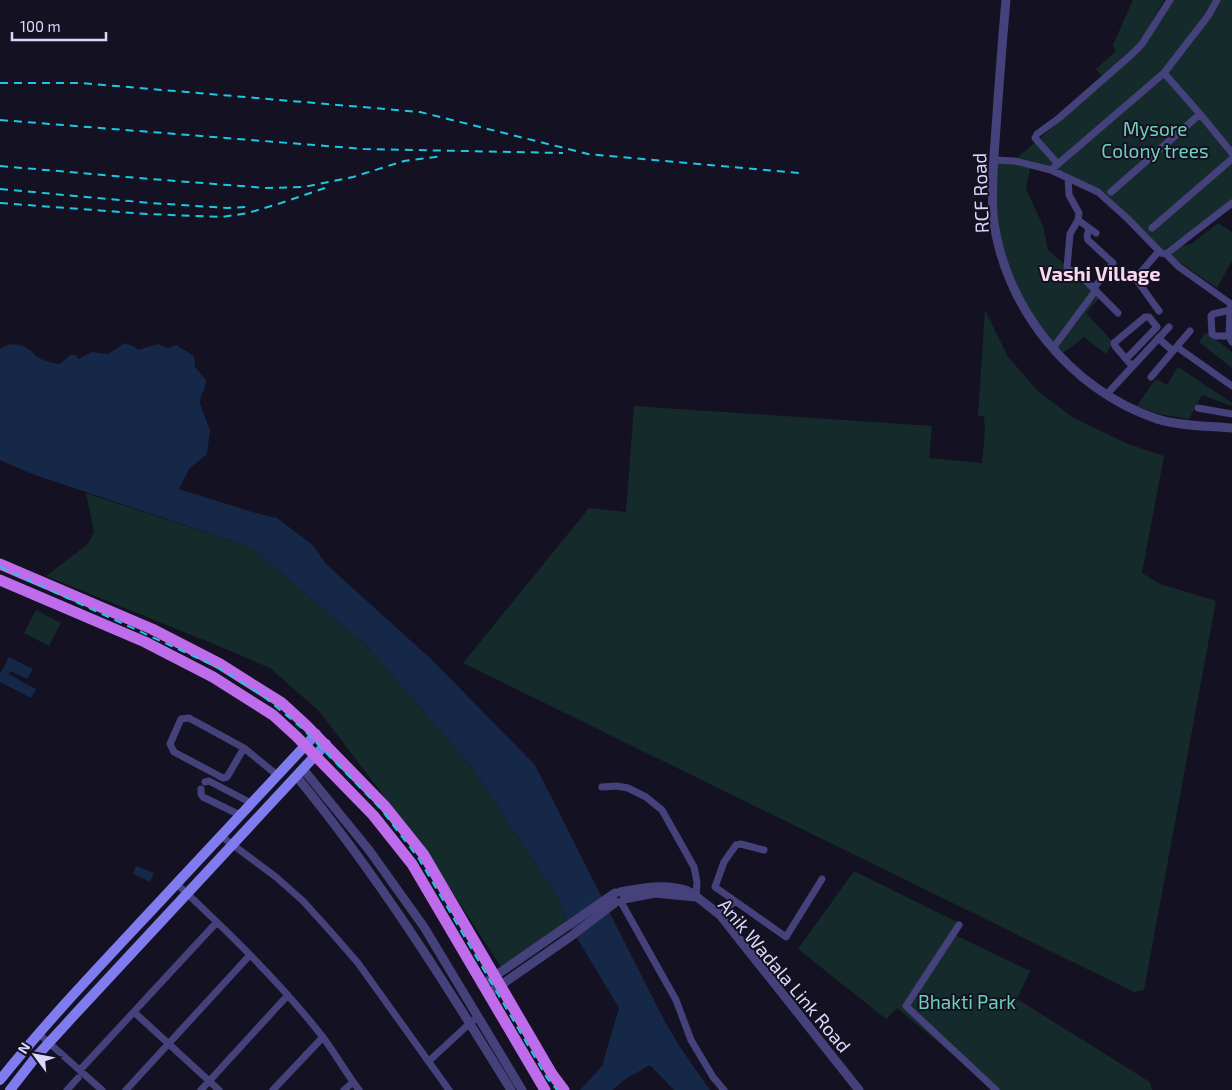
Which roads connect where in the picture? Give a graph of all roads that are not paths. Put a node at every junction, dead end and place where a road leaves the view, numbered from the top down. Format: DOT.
graph roads {
  1 [pos="1006,0"];
  2 [pos="1170,0"];
  3 [pos="1217,0"];
  4 [pos="1164,73"];
  5 [pos="1200,114"];
  6 [pos="1232,154"];
  7 [pos="1232,159"];
  8 [pos="994,160"];
  9 [pos="1058,164"];
  10 [pos="1051,170"];
  11 [pos="1068,178"];
  12 [pos="1111,192"];
  13 [pos="1232,203"];
  14 [pos="1078,220"];
  15 [pos="1089,228"];
  16 [pos="1152,228"];
  17 [pos="1096,233"];
  18 [pos="1162,253"];
  19 [pos="1128,273"];
  20 [pos="1135,278"];
  21 [pos="1095,289"];
  22 [pos="1231,305"];
  23 [pos="1159,311"];
  24 [pos="1118,312"];
  25 [pos="1169,326"];
  26 [pos="1190,331"];
  27 [pos="1158,338"];
  28 [pos="1231,339"];
  29 [pos="1053,348"];
  30 [pos="1175,349"];
  31 [pos="1126,359"];
  32 [pos="1132,366"];
  33 [pos="1151,377"];
  34 [pos="1232,386"];
  35 [pos="1106,394"];
  36 [pos="1198,408"];
  37 [pos="1232,414"];
  38 [pos="1232,428"];
  39 [pos="0,564"];
  40 [pos="0,580"];
  41 [pos="316,734"];
  42 [pos="326,744"];
  43 [pos="306,746"];
  44 [pos="244,748"];
  45 [pos="315,756"];
  46 [pos="300,773"];
  47 [pos="277,775"];
  48 [pos="602,788"];
  49 [pos="251,803"];
  50 [pos="240,815"];
  51 [pos="221,836"];
  52 [pos="362,842"];
  53 [pos="232,845"];
  54 [pos="354,848"];
  55 [pos="764,850"];
  56 [pos="822,878"];
  57 [pos="177,884"];
  58 [pos="187,894"];
  59 [pos="696,897"];
  60 [pos="616,899"];
  61 [pos="735,901"];
  62 [pos="720,915"];
  63 [pos="217,922"];
  64 [pos="959,925"];
  65 [pos="424,927"];
  66 [pos="413,934"];
  67 [pos="250,955"];
  68 [pos="498,981"];
  69 [pos="485,989"];
  70 [pos="288,996"];
  71 [pos="134,1012"];
  72 [pos="478,1017"];
  73 [pos="470,1023"];
  74 [pos="38,1034"];
  75 [pos="323,1037"];
  76 [pos="49,1043"];
  77 [pos="169,1044"];
  78 [pos="429,1060"];
  79 [pos="80,1070"];
  80 [pos="78,1078"];
  81 [pos="0,1080"];
  82 [pos="210,1081"];
  83 [pos="353,1082"];
  84 [pos="10,1090"];
  85 [pos="67,1090"];
  86 [pos="102,1090"];
  87 [pos="126,1090"];
  88 [pos="201,1090"];
  89 [pos="219,1090"];
  90 [pos="273,1090"];
  91 [pos="344,1090"];
  92 [pos="359,1090"];
  93 [pos="449,1090"];
  94 [pos="511,1090"];
  95 [pos="522,1090"];
  96 [pos="545,1090"];
  97 [pos="564,1090"];
  98 [pos="724,1090"];
  99 [pos="859,1090"];
  100 [pos="996,1090"];
  1 -- 8 [label="street, RCF Road"];
  2 -- 9 [label="street"];
  3 -- 4 [label="street"];
  4 -- 5 [label="street"];
  4 -- 9 [label="street"];
  5 -- 6 [label="street"];
  5 -- 12 [label="street"];
  7 -- 16 [label="street"];
  8 -- 10 [label="street"];
  8 -- 29 [label="street, RCF Road"];
  9 -- 10 [label="street"];
  10 -- 11 [label="street"];
  11 -- 14 [label="street"];
  11 -- 18 [label="street"];
  13 -- 18 [label="street"];
  14 -- 15 [label="street"];
  14 -- 21 [label="street"];
  15 -- 17 [label="street"];
  15 -- 21 [label="street"];
  18 -- 20 [label="street"];
  18 -- 22 [label="street"];
  19 -- 20 [label="street"];
  20 -- 23 [label="street"];
  21 -- 24 [label="street"];
  21 -- 29 [label="street"];
  22 -- 28 [label="street"];
  22 -- 28 [label="street"];
  25 -- 27 [label="street"];
  26 -- 30 [label="street"];
  27 -- 30 [label="street"];
  27 -- 32 [label="street"];
  29 -- 35 [label="street, RCF Road"];
  30 -- 33 [label="street"];
  30 -- 34 [label="street"];
  31 -- 31 [label="street"];
  31 -- 32 [label="street"];
  32 -- 35 [label="street"];
  35 -- 38 [label="street, RCF Road"];
  36 -- 37 [label="street"];
  39 -- 41 [label="main road"];
  40 -- 43 [label="main road"];
  41 -- 42 [label="main road"];
  41 -- 43 [label="main road"];
  42 -- 45 [label="main road"];
  42 -- 68 [label="main road"];
  43 -- 45 [label="main road"];
  43 -- 47 [label="main road"];
  44 -- 44 [label="street"];
  44 -- 47 [label="street"];
  45 -- 46 [label="main road"];
  45 -- 69 [label="main road"];
  46 -- 52 [label="street"];
  46 -- 53 [label="main road"];
  46 -- 54 [label="street"];
  47 -- 49 [label="main road"];
  48 -- 59 [label="street"];
  49 -- 50 [label="main road"];
  49 -- 50 [label="street"];
  50 -- 51 [label="main road"];
  51 -- 53 [label="street"];
  51 -- 57 [label="main road"];
  52 -- 54 [label="street"];
  52 -- 65 [label="street"];
  53 -- 58 [label="main road"];
  53 -- 78 [label="street"];
  54 -- 66 [label="street"];
  55 -- 61 [label="street"];
  56 -- 61 [label="street"];
  57 -- 58 [label="street"];
  57 -- 74 [label="main road"];
  58 -- 63 [label="street"];
  58 -- 76 [label="main road"];
  59 -- 60 [label="street, Anik Wadala Link Road"];
  59 -- 62 [label="street, Anik Wadala Link Road"];
  60 -- 68 [label="street"];
  60 -- 98 [label="street"];
  61 -- 62 [label="street"];
  62 -- 99 [label="street, Anik Wadala Link Road"];
  63 -- 67 [label="street"];
  63 -- 71 [label="street"];
  64 -- 100 [label="street"];
  65 -- 66 [label="street"];
  65 -- 72 [label="street"];
  66 -- 73 [label="street"];
  67 -- 70 [label="street"];
  67 -- 77 [label="street"];
  68 -- 69 [label="street"];
  68 -- 97 [label="main road"];
  69 -- 96 [label="main road"];
  70 -- 75 [label="street"];
  70 -- 82 [label="street"];
  71 -- 77 [label="street"];
  71 -- 79 [label="street"];
  72 -- 73 [label="street"];
  72 -- 95 [label="street"];
  73 -- 78 [label="street"];
  73 -- 94 [label="street"];
  74 -- 76 [label="street"];
  74 -- 81 [label="main road"];
  75 -- 83 [label="street"];
  75 -- 90 [label="street"];
  76 -- 79 [label="street"];
  76 -- 84 [label="main road"];
  77 -- 82 [label="street"];
  77 -- 87 [label="street"];
  78 -- 93 [label="street"];
  79 -- 86 [label="street"];
  80 -- 85 [label="street"];
  82 -- 88 [label="street"];
  82 -- 89 [label="street"];
  83 -- 91 [label="street"];
  83 -- 92 [label="street"];
}
